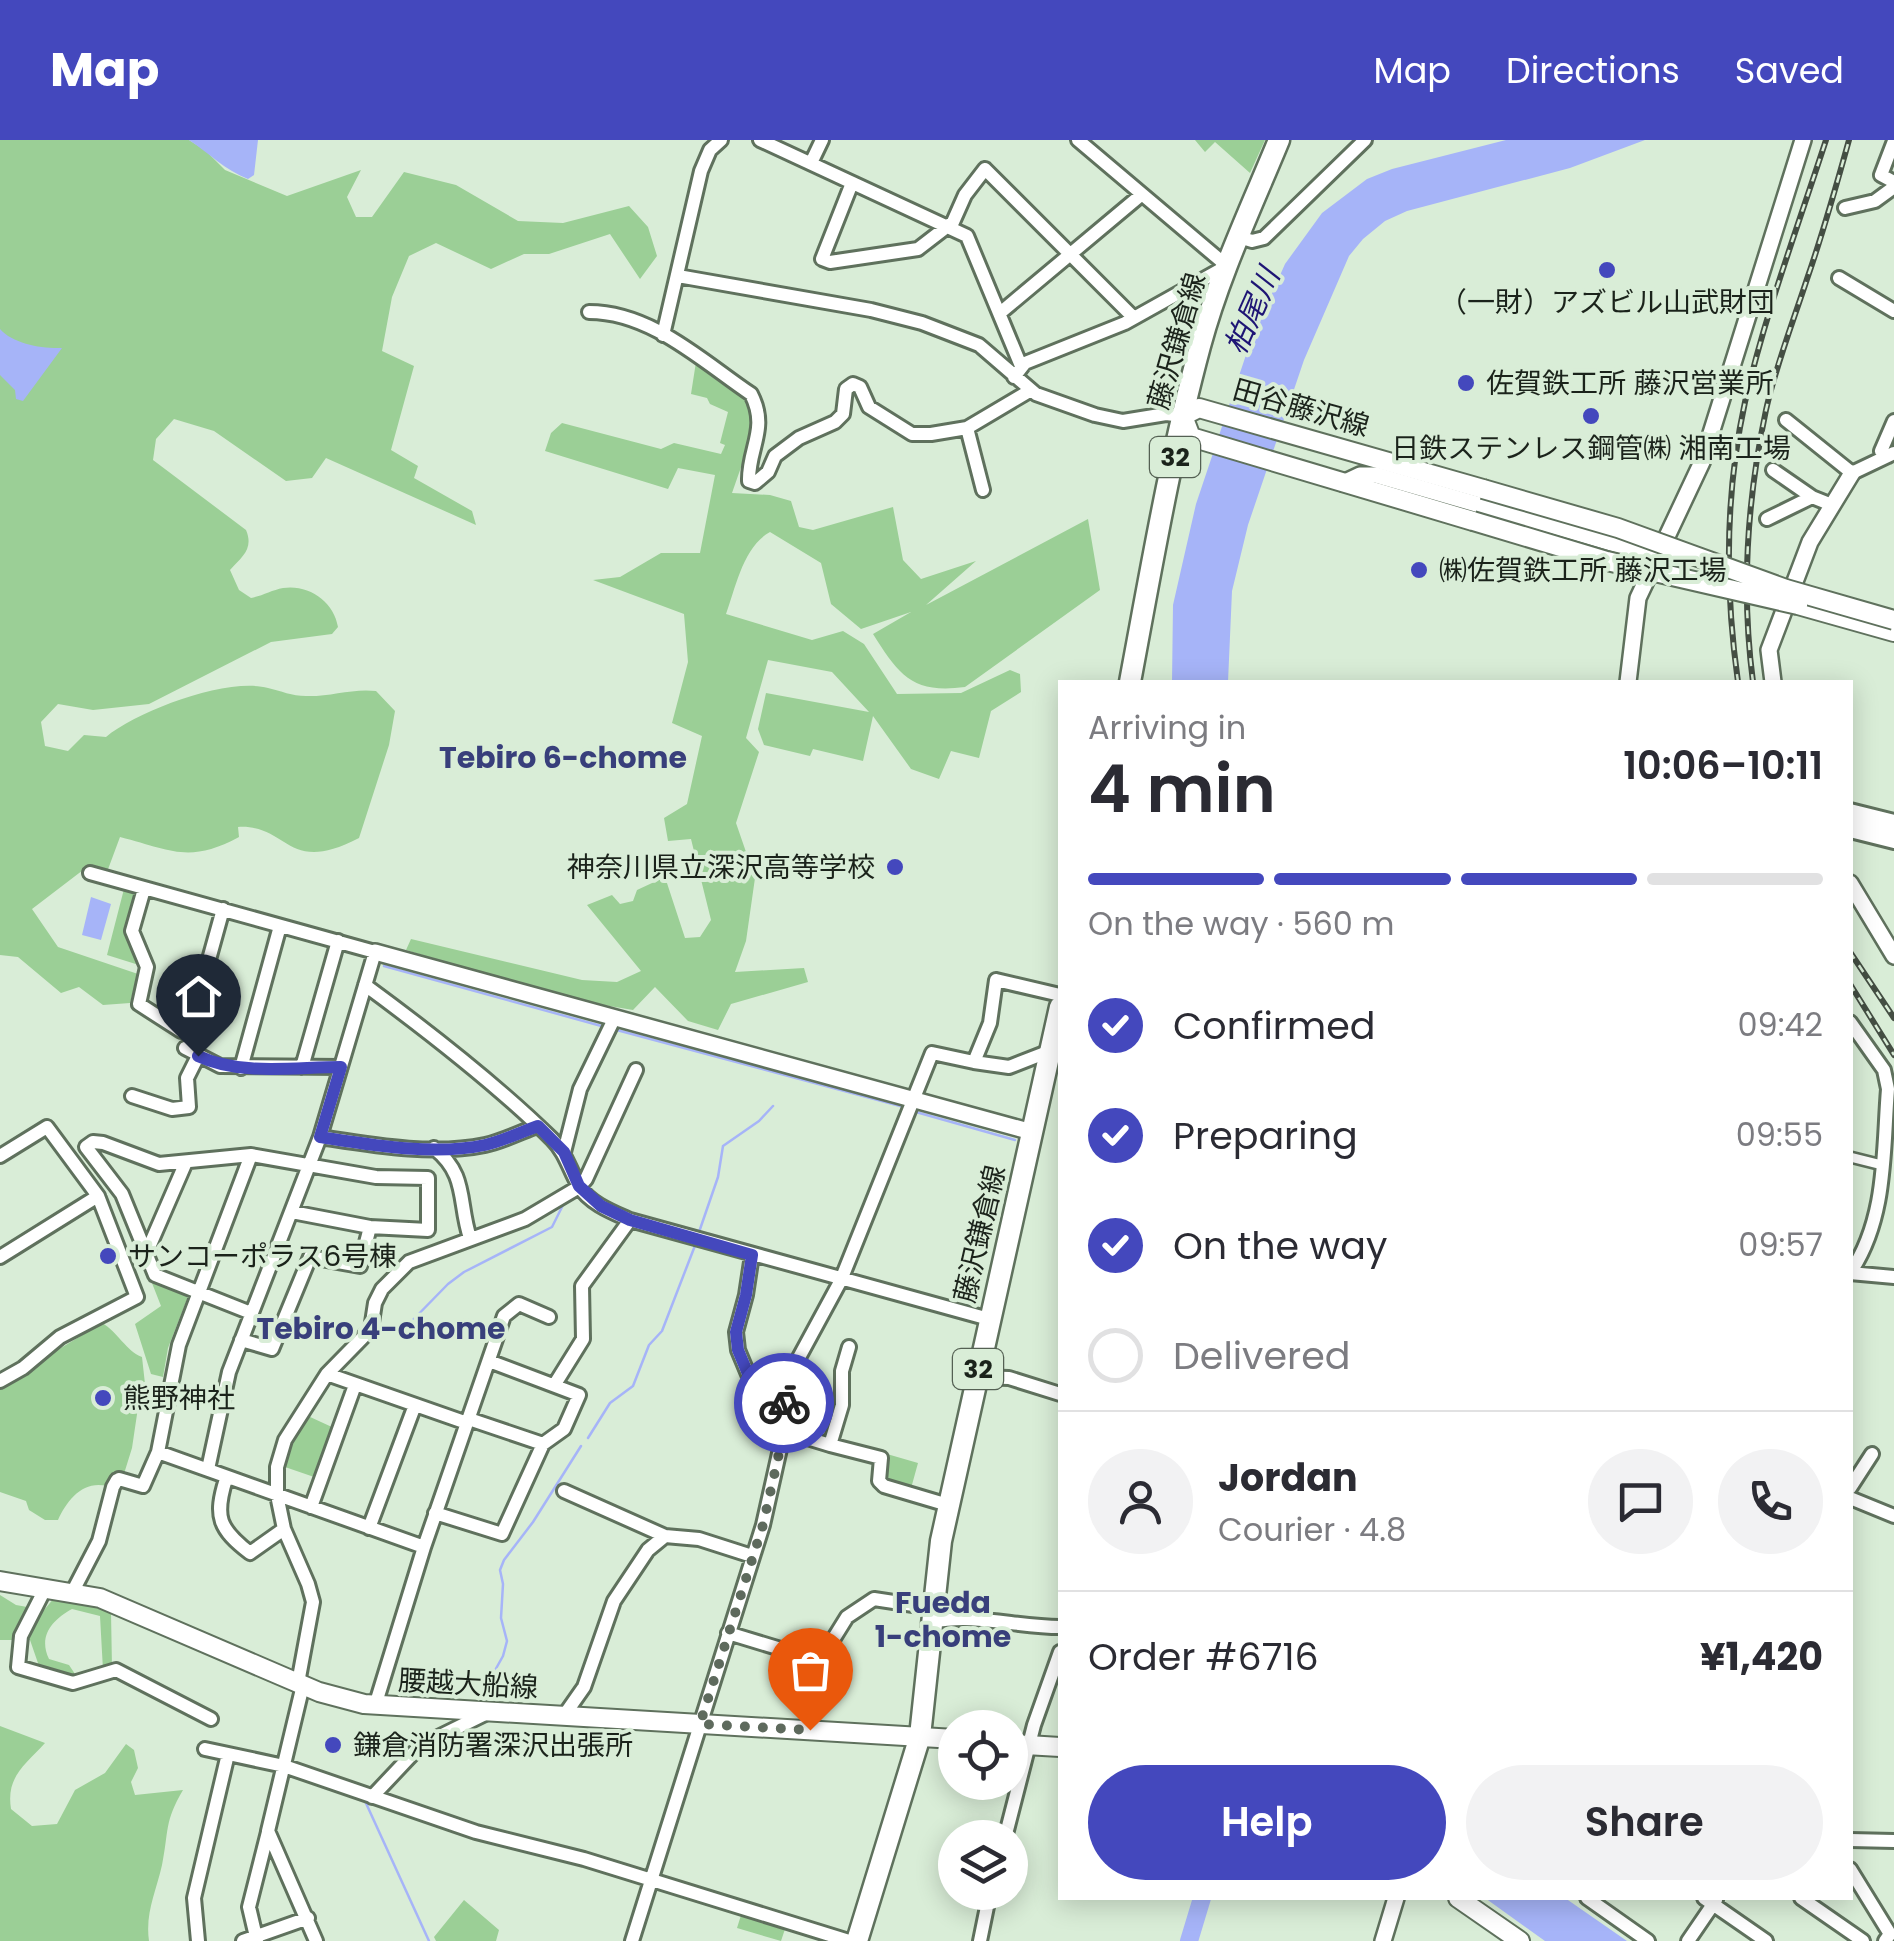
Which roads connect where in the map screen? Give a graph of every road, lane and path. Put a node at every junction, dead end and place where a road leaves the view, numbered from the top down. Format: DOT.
graph roads {
  1 [pos="721,140"];
  2 [pos="760,140"];
  3 [pos="822,140"];
  4 [pos="1078,140"];
  5 [pos="1279,140"];
  6 [pos="1365,140"];
  7 [pos="1803,140"];
  8 [pos="1894,141"];
  9 [pos="811,163"];
  10 [pos="852,183"];
  11 [pos="1894,184"];
  12 [pos="1141,195"];
  13 [pos="1845,208"];
  14 [pos="950,225"];
  15 [pos="1239,238"];
  16 [pos="1070,256"];
  17 [pos="1227,266"];
  18 [pos="678,276"];
  19 [pos="1839,278"];
  20 [pos="1894,311"];
  21 [pos="590,312"];
  22 [pos="1000,313"];
  23 [pos="1133,318"];
  24 [pos="663,335"];
  25 [pos="1017,372"];
  26 [pos="1031,390"];
  27 [pos="1183,416"];
  28 [pos="1786,420"];
  29 [pos="1894,421"];
  30 [pos="966,428"];
  31 [pos="1333,445"];
  32 [pos="1891,455"];
  33 [pos="1773,470"];
  34 [pos="1852,473"];
  35 [pos="1317,475"];
  36 [pos="1376,475"];
  37 [pos="1342,483"];
  38 [pos="983,490"];
  39 [pos="1812,496"];
  40 [pos="1832,505"];
  41 [pos="1767,518"];
  42 [pos="1656,556"];
  43 [pos="1894,620"];
  44 [pos="1894,632"];
  45 [pos="1130,680"];
  46 [pos="1628,680"];
  47 [pos="1774,680"];
  48 [pos="1853,811"];
  49 [pos="1894,821"];
  50 [pos="1853,822"];
  51 [pos="1853,832"];
  52 [pos="1894,832"];
  53 [pos="1894,842"];
  54 [pos="90,873"];
  55 [pos="1853,888"];
  56 [pos="144,889"];
  57 [pos="222,910"];
  58 [pos="280,926"];
  59 [pos="338,942"];
  60 [pos="1891,945"];
  61 [pos="375,952"];
  62 [pos="365,985"];
  63 [pos="1058,995"];
  64 [pos="614,1018"];
  65 [pos="1058,1022"];
  66 [pos="1853,1027"];
  67 [pos="184,1048"];
  68 [pos="198,1056"];
  69 [pos="974,1062"];
  70 [pos="1052,1066"];
  71 [pos="302,1067"];
  72 [pos="341,1067"];
  73 [pos="240,1068"];
  74 [pos="636,1070"];
  75 [pos="132,1096"];
  76 [pos="912,1100"];
  77 [pos="538,1126"];
  78 [pos="1032,1132"];
  79 [pos="320,1137"];
  80 [pos="434,1148"];
  81 [pos="1889,1148"];
  82 [pos="564,1152"];
  83 [pos="251,1155"];
  84 [pos="0,1156"];
  85 [pos="1853,1158"];
  86 [pos="186,1162"];
  87 [pos="310,1164"];
  88 [pos="1882,1165"];
  89 [pos="579,1186"];
  90 [pos="98,1196"];
  91 [pos="292,1212"];
  92 [pos="630,1220"];
  93 [pos="370,1227"];
  94 [pos="470,1238"];
  95 [pos="1857,1250"];
  96 [pos="146,1254"];
  97 [pos="752,1255"];
  98 [pos="0,1257"];
  99 [pos="1853,1273"];
  100 [pos="1894,1276"];
  101 [pos="840,1280"];
  102 [pos="198,1294"];
  103 [pos="251,1313"];
  104 [pos="549,1316"];
  105 [pos="989,1319"];
  106 [pos="241,1340"];
  107 [pos="849,1347"];
  108 [pos="489,1361"];
  109 [pos="326,1374"];
  110 [pos="976,1377"];
  111 [pos="0,1382"];
  112 [pos="355,1384"];
  113 [pos="555,1384"];
  114 [pos="1058,1393"];
  115 [pos="784,1394"];
  116 [pos="415,1405"];
  117 [pos="468,1421"];
  118 [pos="784,1431"];
  119 [pos="543,1444"];
  120 [pos="830,1445"];
  121 [pos="158,1452"];
  122 [pos="1872,1454"];
  123 [pos="208,1469"];
  124 [pos="226,1479"];
  125 [pos="1853,1483"];
  126 [pos="564,1491"];
  127 [pos="277,1495"];
  128 [pos="1853,1499"];
  129 [pos="948,1505"];
  130 [pos="311,1507"];
  131 [pos="435,1513"];
  132 [pos="1894,1516"];
  133 [pos="369,1528"];
  134 [pos="284,1529"];
  135 [pos="666,1536"];
  136 [pos="424,1547"];
  137 [pos="752,1556"];
  138 [pos="0,1581"];
  139 [pos="45,1588"];
  140 [pos="72,1593"];
  141 [pos="932,1615"];
  142 [pos="1058,1627"];
  143 [pos="728,1633"];
  144 [pos="1058,1658"];
  145 [pos="301,1684"];
  146 [pos="375,1706"];
  147 [pos="490,1712"];
  148 [pos="563,1717"];
  149 [pos="211,1719"];
  150 [pos="700,1724"];
  151 [pos="920,1736"];
  152 [pos="938,1738"];
  153 [pos="1030,1745"];
  154 [pos="1058,1747"];
  155 [pos="205,1749"];
  156 [pos="228,1754"];
  157 [pos="284,1766"];
  158 [pos="372,1797"];
  159 [pos="1010,1820"];
  160 [pos="268,1831"];
  161 [pos="1853,1840"];
  162 [pos="1894,1841"];
  163 [pos="1853,1874"];
  164 [pos="651,1879"];
  165 [pos="1395,1900"];
  166 [pos="1461,1900"];
  167 [pos="1590,1900"];
  168 [pos="1712,1900"];
  169 [pos="1804,1900"];
  170 [pos="986,1910"];
  171 [pos="308,1918"];
  172 [pos="252,1940"];
  173 [pos="198,1941"];
  174 [pos="316,1941"];
  175 [pos="632,1941"];
  176 [pos="853,1941"];
  177 [pos="980,1941"];
  178 [pos="1383,1941"];
  179 [pos="1520,1941"];
  180 [pos="1648,1941"];
  181 [pos="1688,1941"];
  182 [pos="1766,1941"];
  183 [pos="1863,1941"];
  184 [pos="1885,1941"];
  1 -- 18 [label="street"];
  2 -- 9 [label="street"];
  3 -- 9 [label="street"];
  4 -- 12 [label="street"];
  5 -- 15 [label="main road, 藤沢鎌倉線 / 32"];
  6 -- 15 [label="street"];
  7 -- 42 [label="street"];
  8 -- 11 [label="street"];
  9 -- 10 [label="street"];
  10 -- 14 [label="street"];
  10 -- 14 [label="street"];
  11 -- 13 [label="street"];
  12 -- 16 [label="street"];
  12 -- 17 [label="street"];
  14 -- 16 [label="street"];
  14 -- 22 [label="street"];
  15 -- 17 [label="main road, 藤沢鎌倉線 / 32"];
  16 -- 22 [label="street"];
  16 -- 23 [label="street"];
  17 -- 23 [label="street"];
  17 -- 27 [label="main road, 藤沢鎌倉線 / 32"];
  18 -- 24 [label="street"];
  18 -- 25 [label="street"];
  19 -- 20 [label="street"];
  21 -- 24 [label="street"];
  22 -- 25 [label="street"];
  23 -- 25 [label="street"];
  24 -- 30 [label="street"];
  25 -- 26 [label="street"];
  26 -- 27 [label="street"];
  26 -- 30 [label="street"];
  27 -- 31 [label="main road, 田谷藤沢線"];
  27 -- 35 [label="main road, 田谷藤沢線"];
  27 -- 45 [label="main road, 藤沢鎌倉線 / 32"];
  28 -- 34 [label="street"];
  29 -- 32 [label="street"];
  30 -- 38 [label="street"];
  31 -- 35 [label="main road"];
  31 -- 36 [label="street"];
  31 -- 43 [label="main road, 田谷藤沢線, bridge"];
  32 -- 34 [label="street"];
  33 -- 39 [label="street"];
  34 -- 40 [label="street"];
  35 -- 37 [label="main road, 田谷藤沢線"];
  36 -- 37 [label="street"];
  36 -- 42 [label="street"];
  37 -- 44 [label="main road, 田谷藤沢線, bridge"];
  39 -- 40 [label="street"];
  39 -- 41 [label="street"];
  40 -- 47 [label="street"];
  42 -- 46 [label="street"];
  48 -- 49 [label="street"];
  50 -- 52 [label="street"];
  51 -- 53 [label="street"];
  54 -- 56 [label="street"];
  55 -- 60 [label="street"];
  56 -- 57 [label="street"];
  56 -- 57 [label="street"];
  57 -- 58 [label="street"];
  58 -- 59 [label="street"];
  58 -- 73 [label="street"];
  59 -- 61 [label="street"];
  59 -- 71 [label="street"];
  61 -- 62 [label="street"];
  61 -- 64 [label="street"];
  62 -- 72 [label="street"];
  62 -- 77 [label="street"];
  63 -- 69 [label="street"];
  64 -- 76 [label="street"];
  64 -- 82 [label="street"];
  65 -- 70 [label="main road, 藤沢鎌倉線 / 32"];
  66 -- 81 [label="street"];
  67 -- 68 [label="street"];
  68 -- 73 [label="street"];
  68 -- 75 [label="street"];
  69 -- 70 [label="street"];
  69 -- 76 [label="street"];
  70 -- 78 [label="main road, 藤沢鎌倉線 / 32"];
  71 -- 72 [label="street"];
  71 -- 73 [label="street"];
  72 -- 79 [label="street"];
  74 -- 89 [label="street"];
  76 -- 78 [label="street"];
  76 -- 101 [label="street"];
  77 -- 80 [label="street"];
  77 -- 82 [label="street"];
  78 -- 105 [label="main road, 藤沢鎌倉線 / 32"];
  79 -- 80 [label="street"];
  79 -- 87 [label="street"];
  80 -- 94 [label="street"];
  81 -- 88 [label="street"];
  82 -- 89 [label="street"];
  83 -- 86 [label="street"];
  83 -- 87 [label="street"];
  83 -- 102 [label="street"];
  84 -- 90 [label="street"];
  85 -- 88 [label="street"];
  86 -- 96 [label="street"];
  86 -- 96 [label="street"];
  87 -- 91 [label="street"];
  87 -- 93 [label="street"];
  88 -- 95 [label="street"];
  89 -- 92 [label="street"];
  89 -- 94 [label="street"];
  90 -- 98 [label="street"];
  90 -- 111 [label="street"];
  91 -- 93 [label="street"];
  91 -- 103 [label="street"];
  92 -- 97 [label="street"];
  92 -- 113 [label="street"];
  93 -- 106 [label="street"];
  94 -- 109 [label="street"];
  96 -- 102 [label="street"];
  97 -- 101 [label="street"];
  97 -- 115 [label="street"];
  99 -- 100 [label="street"];
  101 -- 105 [label="street"];
  101 -- 115 [label="street"];
  102 -- 103 [label="street"];
  102 -- 121 [label="street"];
  103 -- 106 [label="street"];
  104 -- 108 [label="street"];
  105 -- 110 [label="main road, 藤沢鎌倉線 / 32"];
  106 -- 123 [label="street"];
  107 -- 120 [label="street"];
  108 -- 113 [label="street"];
  108 -- 117 [label="street"];
  109 -- 112 [label="street"];
  109 -- 127 [label="street"];
  110 -- 114 [label="street"];
  110 -- 129 [label="main road, 藤沢鎌倉線 / 32"];
  112 -- 116 [label="street"];
  112 -- 130 [label="street"];
  113 -- 119 [label="street"];
  115 -- 118 [label="street"];
  116 -- 117 [label="street"];
  116 -- 133 [label="street"];
  117 -- 119 [label="street"];
  117 -- 131 [label="street"];
  118 -- 120 [label="street"];
  118 -- 137 [label="street"];
  119 -- 131 [label="street"];
  120 -- 129 [label="street"];
  121 -- 123 [label="street"];
  121 -- 140 [label="street"];
  122 -- 125 [label="street"];
  123 -- 124 [label="street"];
  124 -- 127 [label="street"];
  124 -- 134 [label="street"];
  126 -- 135 [label="street"];
  127 -- 130 [label="street"];
  127 -- 134 [label="street"];
  128 -- 132 [label="street"];
  129 -- 141 [label="main road, 藤沢鎌倉線 / 32"];
  130 -- 133 [label="street"];
  131 -- 136 [label="street"];
  133 -- 136 [label="street"];
  134 -- 145 [label="street"];
  135 -- 137 [label="street"];
  135 -- 148 [label="street"];
  136 -- 146 [label="street"];
  137 -- 143 [label="street"];
  138 -- 139 [label="main road, 腰越大船線"];
  139 -- 140 [label="main road, 腰越大船線"];
  139 -- 149 [label="street"];
  140 -- 145 [label="main road, 腰越大船線"];
  141 -- 142 [label="street"];
  141 -- 143 [label="street"];
  141 -- 151 [label="main road, 藤沢鎌倉線 / 32"];
  143 -- 150 [label="street"];
  144 -- 153 [label="street"];
  145 -- 146 [label="main road, 腰越大船線"];
  145 -- 157 [label="street"];
  146 -- 147 [label="main road, 腰越大船線"];
  147 -- 148 [label="main road, 腰越大船線"];
  147 -- 158 [label="street"];
  148 -- 150 [label="main road, 腰越大船線"];
  150 -- 151 [label="main road, 腰越大船線"];
  150 -- 164 [label="street"];
  151 -- 152 [label="main road, 腰越大船線"];
  151 -- 176 [label="main road, 藤沢鎌倉線 / 32"];
  153 -- 154 [label="main road"];
  153 -- 159 [label="street"];
  155 -- 156 [label="street"];
  156 -- 157 [label="street"];
  156 -- 173 [label="street"];
  157 -- 158 [label="street"];
  157 -- 160 [label="street"];
  158 -- 164 [label="street"];
  160 -- 171 [label="street"];
  160 -- 172 [label="street"];
  161 -- 162 [label="street"];
  163 -- 184 [label="street"];
  164 -- 175 [label="street"];
  164 -- 176 [label="street"];
  165 -- 178 [label="street"];
  166 -- 179 [label="main road"];
  167 -- 180 [label="street"];
  168 -- 181 [label="street"];
  168 -- 182 [label="street"];
  169 -- 183 [label="street"];
  170 -- 177 [label="street"];
  171 -- 172 [label="street"];
  171 -- 174 [label="street"];
}
